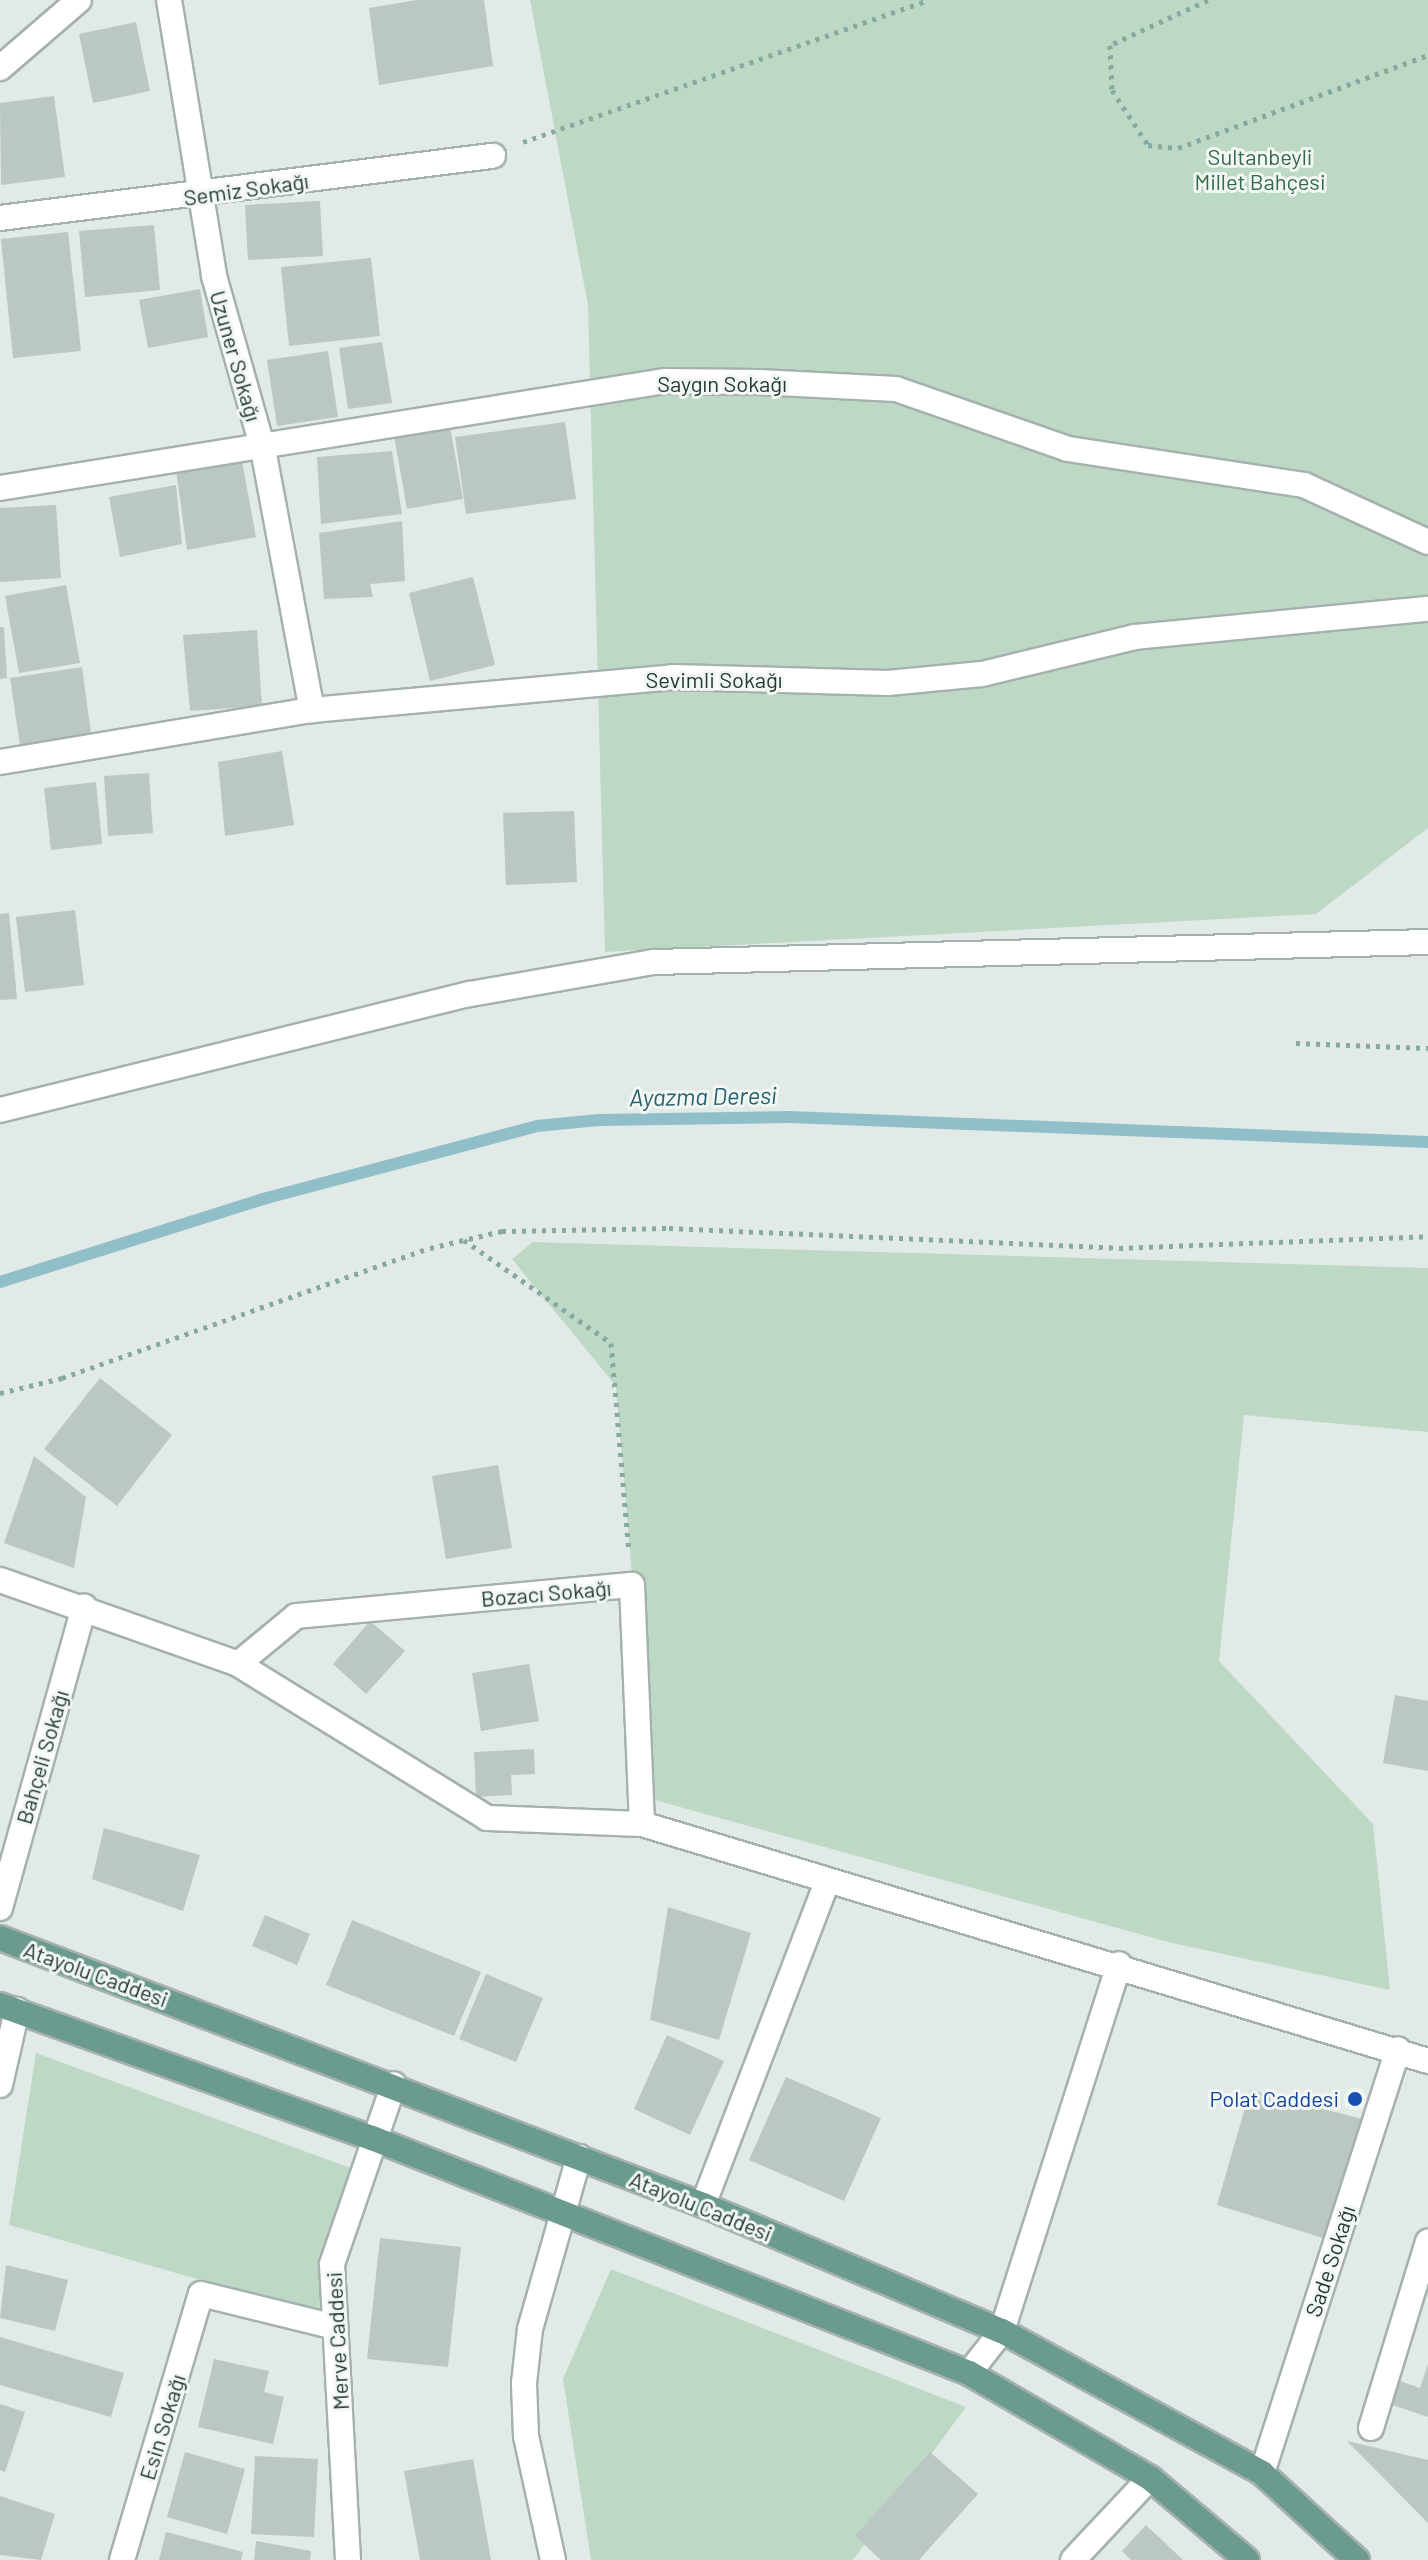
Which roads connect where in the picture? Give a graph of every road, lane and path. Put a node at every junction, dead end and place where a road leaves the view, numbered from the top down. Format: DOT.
graph roads {
  1 [pos="79,0"];
  2 [pos="169,0"];
  3 [pos="929,0"];
  4 [pos="1208,0"];
  5 [pos="1428,55"];
  6 [pos="0,68"];
  7 [pos="493,156"];
  8 [pos="200,195"];
  9 [pos="0,218"];
  10 [pos="263,449"];
  11 [pos="0,488"];
  12 [pos="1428,542"];
  13 [pos="1428,609"];
  14 [pos="312,710"];
  15 [pos="0,762"];
  16 [pos="1428,942"];
  17 [pos="1296,1043"];
  18 [pos="1428,1048"];
  19 [pos="0,1110"];
  20 [pos="1428,1236"];
  21 [pos="464,1240"];
  22 [pos="0,1393"];
  23 [pos="0,1580"];
  24 [pos="632,1585"];
  25 [pos="84,1607"];
  26 [pos="238,1664"];
  27 [pos="642,1824"];
  28 [pos="827,1882"];
  29 [pos="0,1908"];
  30 [pos="0,1938"];
  31 [pos="1119,1964"];
  32 [pos="9,2008"];
  33 [pos="1398,2049"];
  34 [pos="1428,2061"];
  35 [pos="394,2084"];
  36 [pos="0,2085"];
  37 [pos="372,2138"];
  38 [pos="579,2157"];
  39 [pos="703,2205"];
  40 [pos="559,2210"];
  41 [pos="1428,2241"];
  42 [pos="335,2327"];
  43 [pos="1002,2331"];
  44 [pos="969,2373"];
  45 [pos="1371,2428"];
  46 [pos="1262,2473"];
  47 [pos="1150,2478"];
  48 [pos="122,2560"];
  49 [pos="348,2560"];
  50 [pos="553,2560"];
  51 [pos="1073,2560"];
  52 [pos="1247,2560"];
  53 [pos="1357,2560"];
  1 -- 6 [label="street"];
  2 -- 8 [label="street, Uzuner Sokağı"];
  3 -- 7 [label="path"];
  4 -- 5 [label="path"];
  7 -- 8 [label="street, Semiz Sokağı"];
  8 -- 9 [label="street, Semiz Sokağı"];
  8 -- 10 [label="street, Uzuner Sokağı"];
  10 -- 11 [label="street, Saygın Sokağı"];
  10 -- 12 [label="street, Saygın Sokağı"];
  10 -- 14 [label="street, Uzuner Sokağı"];
  13 -- 14 [label="street, Sevimli Sokağı"];
  14 -- 15 [label="street, Sevimli Sokağı"];
  16 -- 19 [label="street"];
  17 -- 18 [label="path"];
  20 -- 21 [label="path"];
  21 -- 22 [label="path"];
  21 -- 24 [label="path"];
  23 -- 25 [label="street"];
  24 -- 26 [label="street, Bozacı Sokağı"];
  24 -- 27 [label="street, Bozacı Sokağı"];
  25 -- 26 [label="street"];
  25 -- 29 [label="street, Bahçeli Sokağı"];
  26 -- 27 [label="street"];
  27 -- 28 [label="street"];
  28 -- 31 [label="street"];
  28 -- 39 [label="street"];
  30 -- 35 [label="main road, Atayolu Caddesi"];
  31 -- 33 [label="street"];
  31 -- 43 [label="street"];
  32 -- 36 [label="street"];
  32 -- 37 [label="main road"];
  33 -- 34 [label="street"];
  33 -- 46 [label="street, Sade Sokağı"];
  35 -- 37 [label="street, Merve Caddesi"];
  35 -- 38 [label="main road, Atayolu Caddesi"];
  37 -- 40 [label="main road"];
  37 -- 42 [label="street, Merve Caddesi"];
  38 -- 39 [label="main road, Atayolu Caddesi"];
  38 -- 40 [label="street"];
  39 -- 43 [label="main road, Atayolu Caddesi"];
  40 -- 44 [label="main road"];
  40 -- 50 [label="street"];
  41 -- 45 [label="street"];
  42 -- 48 [label="street, Esin Sokağı"];
  42 -- 49 [label="street, Merve Caddesi"];
  43 -- 44 [label="street"];
  43 -- 46 [label="main road, Atayolu Caddesi"];
  44 -- 47 [label="main road"];
  46 -- 53 [label="main road, Atayolu Caddesi"];
  47 -- 51 [label="street"];
  47 -- 52 [label="main road"];
}
